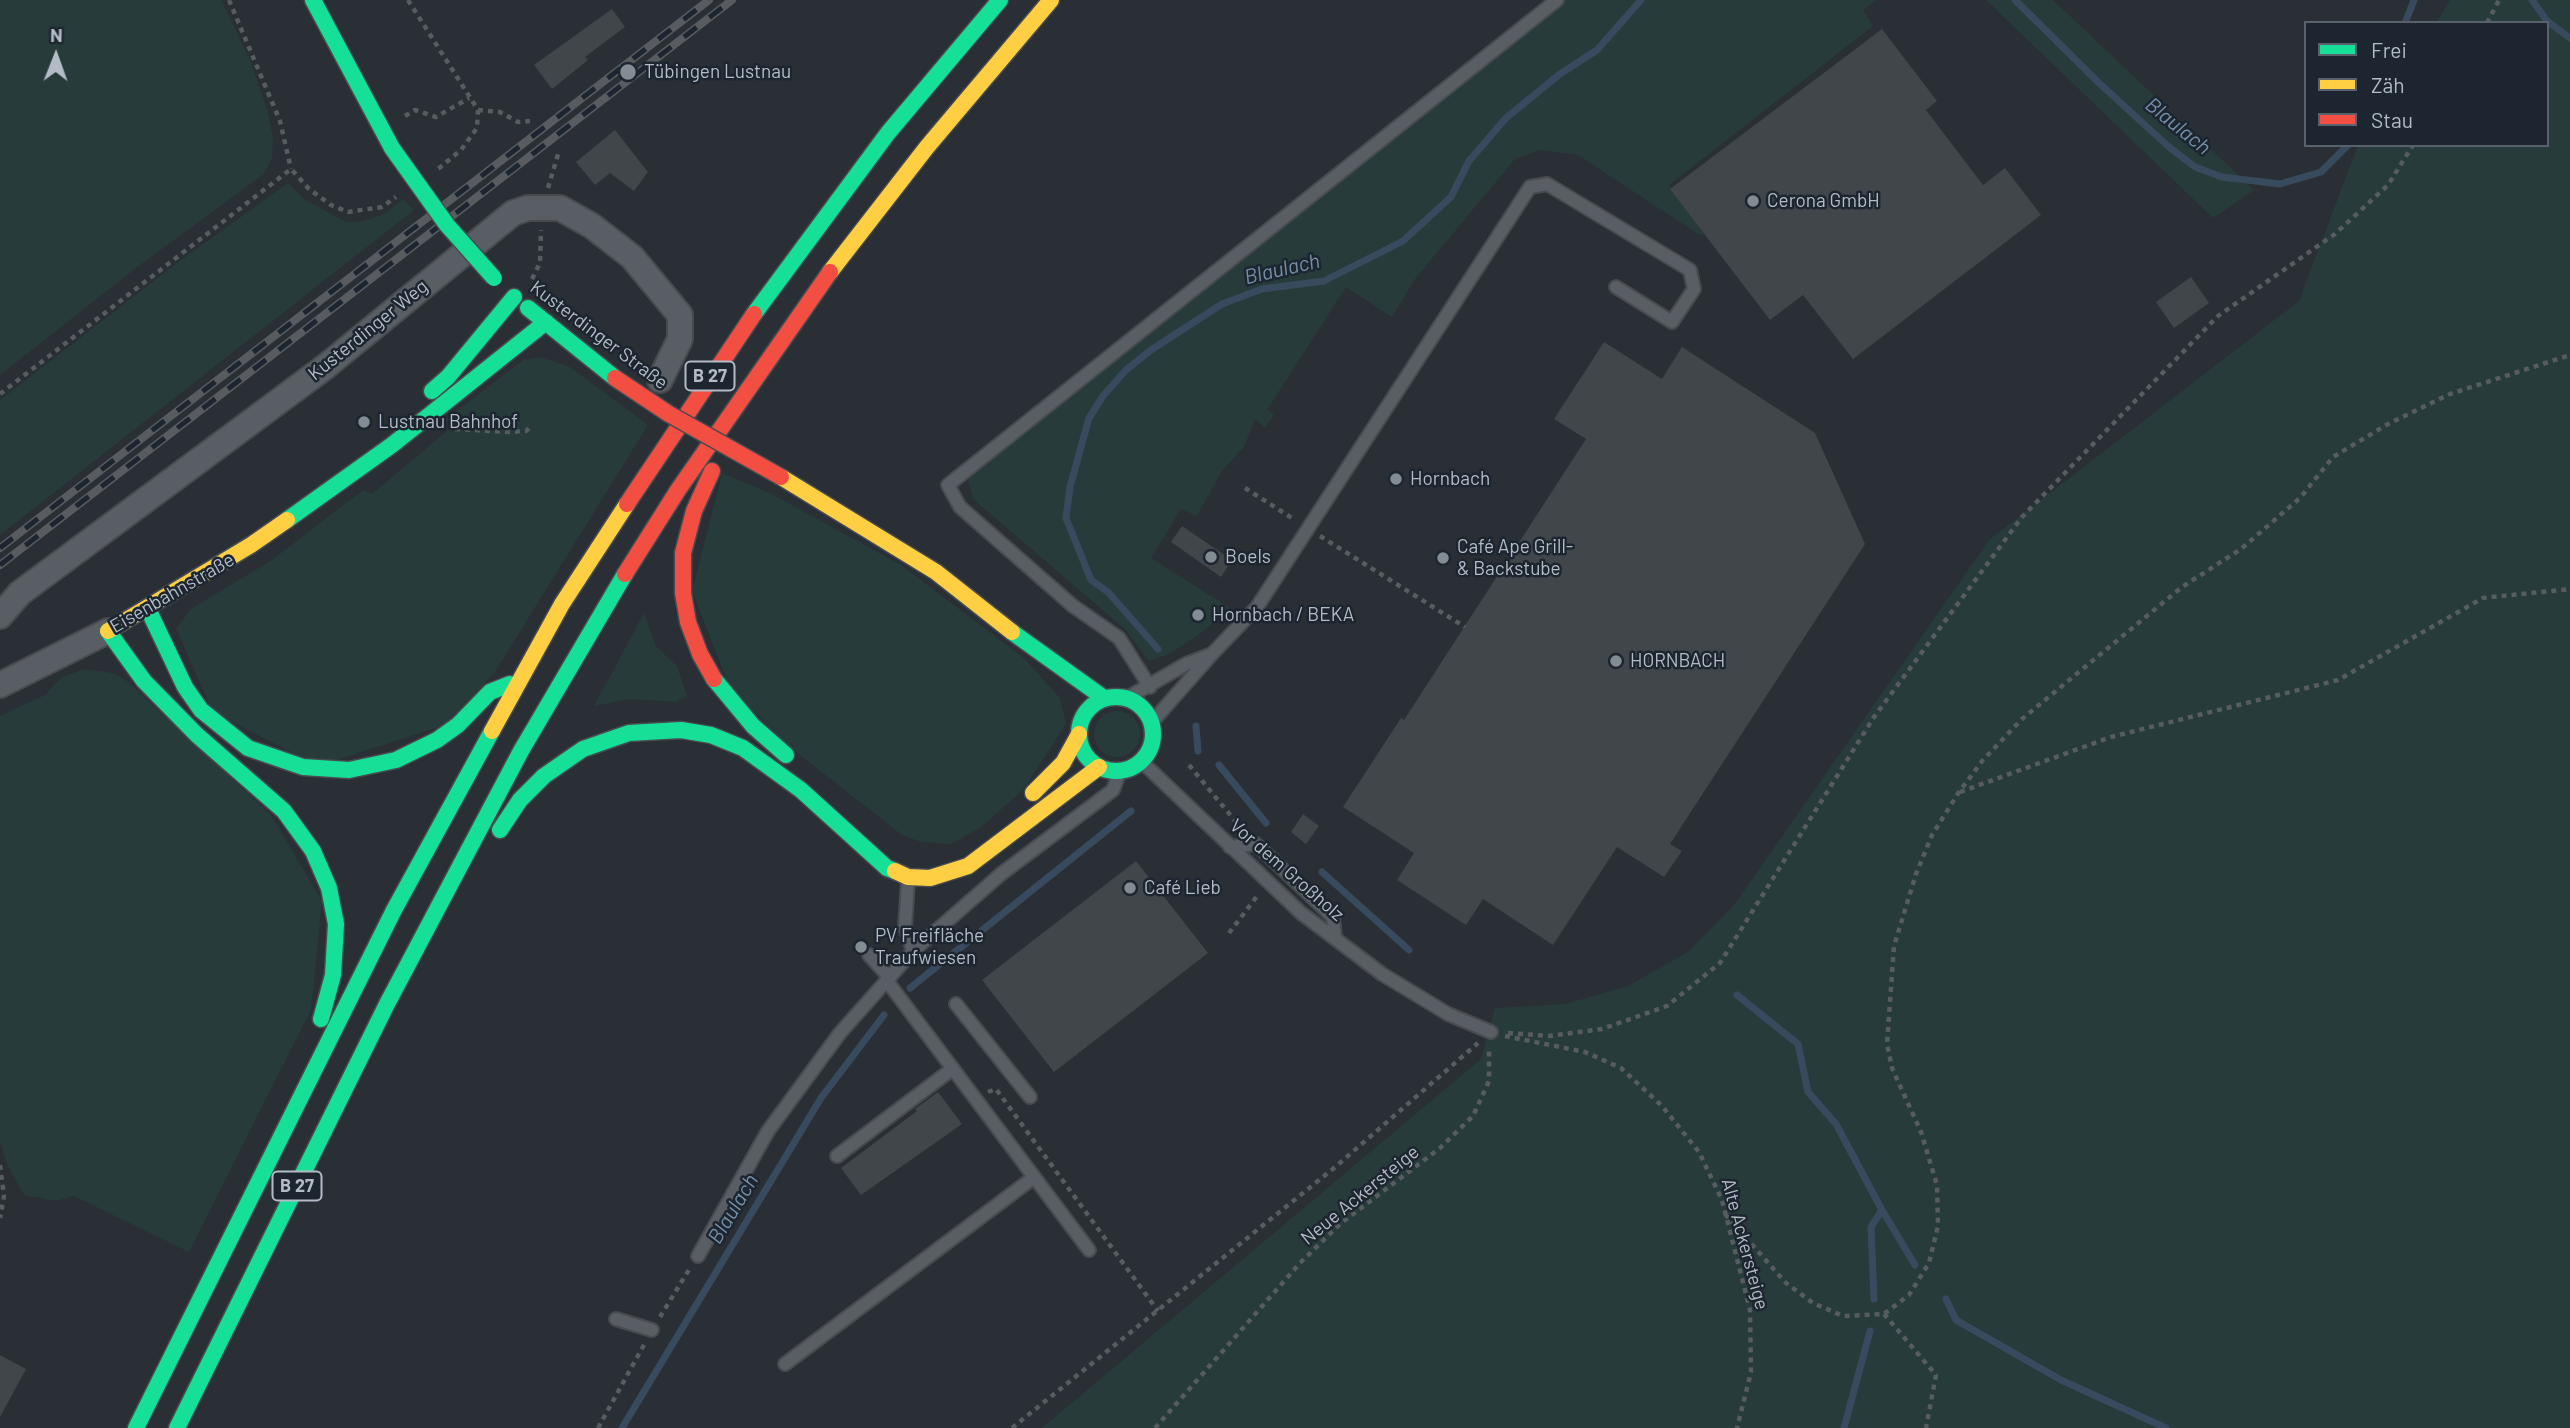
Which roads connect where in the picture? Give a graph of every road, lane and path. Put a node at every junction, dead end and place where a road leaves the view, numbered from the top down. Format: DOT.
graph roads {
  1 [pos="229,0"];
  2 [pos="313,0"];
  3 [pos="408,0"];
  4 [pos="1000,0"];
  5 [pos="1051,0"];
  6 [pos="1557,0"];
  7 [pos="2499,0"];
  8 [pos="2488,21"];
  9 [pos="469,98"];
  10 [pos="478,110"];
  11 [pos="406,115"];
  12 [pos="530,121"];
  13 [pos="2412,147"];
  14 [pos="559,152"];
  15 [pos="292,169"];
  16 [pos="430,174"];
  17 [pos="402,193"];
  18 [pos="542,212"];
  19 [pos="534,277"];
  20 [pos="1616,287"];
  21 [pos="514,297"];
  22 [pos="546,322"];
  23 [pos="2570,355"];
  24 [pos="660,380"];
  25 [pos="0,394"];
  26 [pos="743,394"];
  27 [pos="436,411"];
  28 [pos="532,426"];
  29 [pos="335,486"];
  30 [pos="1245,488"];
  31 [pos="1308,528"];
  32 [pos="2570,589"];
  33 [pos="148,609"];
  34 [pos="0,616"];
  35 [pos="1465,627"];
  36 [pos="108,631"];
  37 [pos="1030,648"];
  38 [pos="1212,654"];
  39 [pos="2,677"];
  40 [pos="518,681"];
  41 [pos="1056,686"];
  42 [pos="1150,687"];
  43 [pos="1104,698"];
  44 [pos="1127,698"];
  45 [pos="1077,721"];
  46 [pos="1152,722"];
  47 [pos="1142,762"];
  48 [pos="1189,765"];
  49 [pos="1099,767"];
  50 [pos="802,769"];
  51 [pos="1120,771"];
  52 [pos="1959,793"];
  53 [pos="1023,802"];
  54 [pos="1006,817"];
  55 [pos="998,842"];
  56 [pos="1256,844"];
  57 [pos="492,845"];
  58 [pos="1230,846"];
  59 [pos="964,847"];
  60 [pos="1001,874"];
  61 [pos="908,877"];
  62 [pos="1267,882"];
  63 [pos="456,909"];
  64 [pos="1229,933"];
  65 [pos="1335,937"];
  66 [pos="419,945"];
  67 [pos="913,951"];
  68 [pos="869,956"];
  69 [pos="889,979"];
  70 [pos="956,1004"];
  71 [pos="1491,1032"];
  72 [pos="323,1051"];
  73 [pos="951,1070"];
  74 [pos="1030,1097"];
  75 [pos="837,1156"];
  76 [pos="0,1165"];
  77 [pos="1033,1178"];
  78 [pos="1725,1214"];
  79 [pos="0,1218"];
  80 [pos="1089,1251"];
  81 [pos="698,1256"];
  82 [pos="1884,1314"];
  83 [pos="616,1319"];
  84 [pos="652,1330"];
  85 [pos="785,1364"];
  86 [pos="136,1428"];
  87 [pos="177,1428"];
  88 [pos="1012,1428"];
  89 [pos="1155,1428"];
  90 [pos="1737,1428"];
  91 [pos="1926,1428"];
  1 -- 15 [label="path"];
  2 -- 21 [label="main road, Kusterdinger Straße, bridge"];
  3 -- 9 [label="path"];
  4 -- 40 [label="main road, B 27"];
  5 -- 26 [label="main road, B 27"];
  6 -- 42 [label="lane"];
  7 -- 8 [label="path"];
  9 -- 10 [label="path"];
  9 -- 11 [label="path"];
  10 -- 12 [label="path"];
  10 -- 16 [label="path"];
  13 -- 71 [label="path"];
  14 -- 18 [label="path"];
  15 -- 17 [label="path"];
  15 -- 25 [label="path"];
  18 -- 19 [label="path"];
  18 -- 24 [label="street"];
  18 -- 34 [label="street, Kusterdinger Weg"];
  20 -- 31 [label="lane"];
  21 -- 22 [label="main road, Kusterdinger Straße"];
  21 -- 29 [label="main road, Eisenbahnstraße"];
  22 -- 27 [label="main road, Eisenbahnstraße"];
  22 -- 37 [label="main road, Kusterdinger Straße, bridge"];
  23 -- 52 [label="path"];
  26 -- 50 [label="main road"];
  26 -- 66 [label="main road, B 27"];
  27 -- 28 [label="path"];
  27 -- 29 [label="main road, Eisenbahnstraße"];
  29 -- 33 [label="main road, Eisenbahnstraße"];
  30 -- 31 [label="path"];
  31 -- 35 [label="path"];
  31 -- 38 [label="lane"];
  32 -- 52 [label="path"];
  33 -- 36 [label="main road, Eisenbahnstraße"];
  33 -- 40 [label="main road"];
  36 -- 39 [label="street, Eisenbahnstraße"];
  36 -- 72 [label="main road"];
  37 -- 41 [label="main road, Kusterdinger Straße"];
  37 -- 43 [label="main road, Kusterdinger Straße"];
  38 -- 42 [label="lane"];
  38 -- 46 [label="lane"];
  40 -- 72 [label="main road, B 27"];
  42 -- 44 [label="lane"];
  43 -- 44 [label="main road"];
  43 -- 45 [label="main road"];
  44 -- 46 [label="main road"];
  45 -- 49 [label="main road"];
  45 -- 53 [label="main road"];
  46 -- 47 [label="main road"];
  47 -- 51 [label="main road"];
  47 -- 58 [label="lane, Vor dem Großholz"];
  48 -- 56 [label="path"];
  49 -- 51 [label="main road"];
  49 -- 55 [label="main road"];
  51 -- 60 [label="lane"];
  52 -- 82 [label="path"];
  54 -- 59 [label="main road"];
  55 -- 60 [label="lane"];
  55 -- 61 [label="main road"];
  56 -- 58 [label="lane"];
  56 -- 65 [label="lane"];
  57 -- 61 [label="main road"];
  58 -- 62 [label="lane, Vor dem Großholz"];
  60 -- 67 [label="lane"];
  61 -- 67 [label="lane"];
  62 -- 64 [label="path"];
  62 -- 65 [label="lane, Vor dem Großholz"];
  63 -- 66 [label="main road"];
  65 -- 71 [label="lane, Vor dem Großholz"];
  66 -- 87 [label="main road, B 27"];
  67 -- 69 [label="lane"];
  68 -- 69 [label="lane"];
  69 -- 73 [label="lane"];
  69 -- 81 [label="lane"];
  70 -- 74 [label="lane"];
  71 -- 78 [label="path, Alte Ackersteige"];
  71 -- 88 [label="path"];
  71 -- 89 [label="path, Neue Ackersteige"];
  72 -- 86 [label="main road, B 27"];
  73 -- 75 [label="lane"];
  73 -- 77 [label="lane"];
  76 -- 79 [label="path"];
  77 -- 80 [label="lane"];
  77 -- 85 [label="lane"];
  78 -- 82 [label="path"];
  78 -- 90 [label="path, Alte Ackersteige"];
  82 -- 91 [label="path"];
  83 -- 84 [label="lane"];
}
